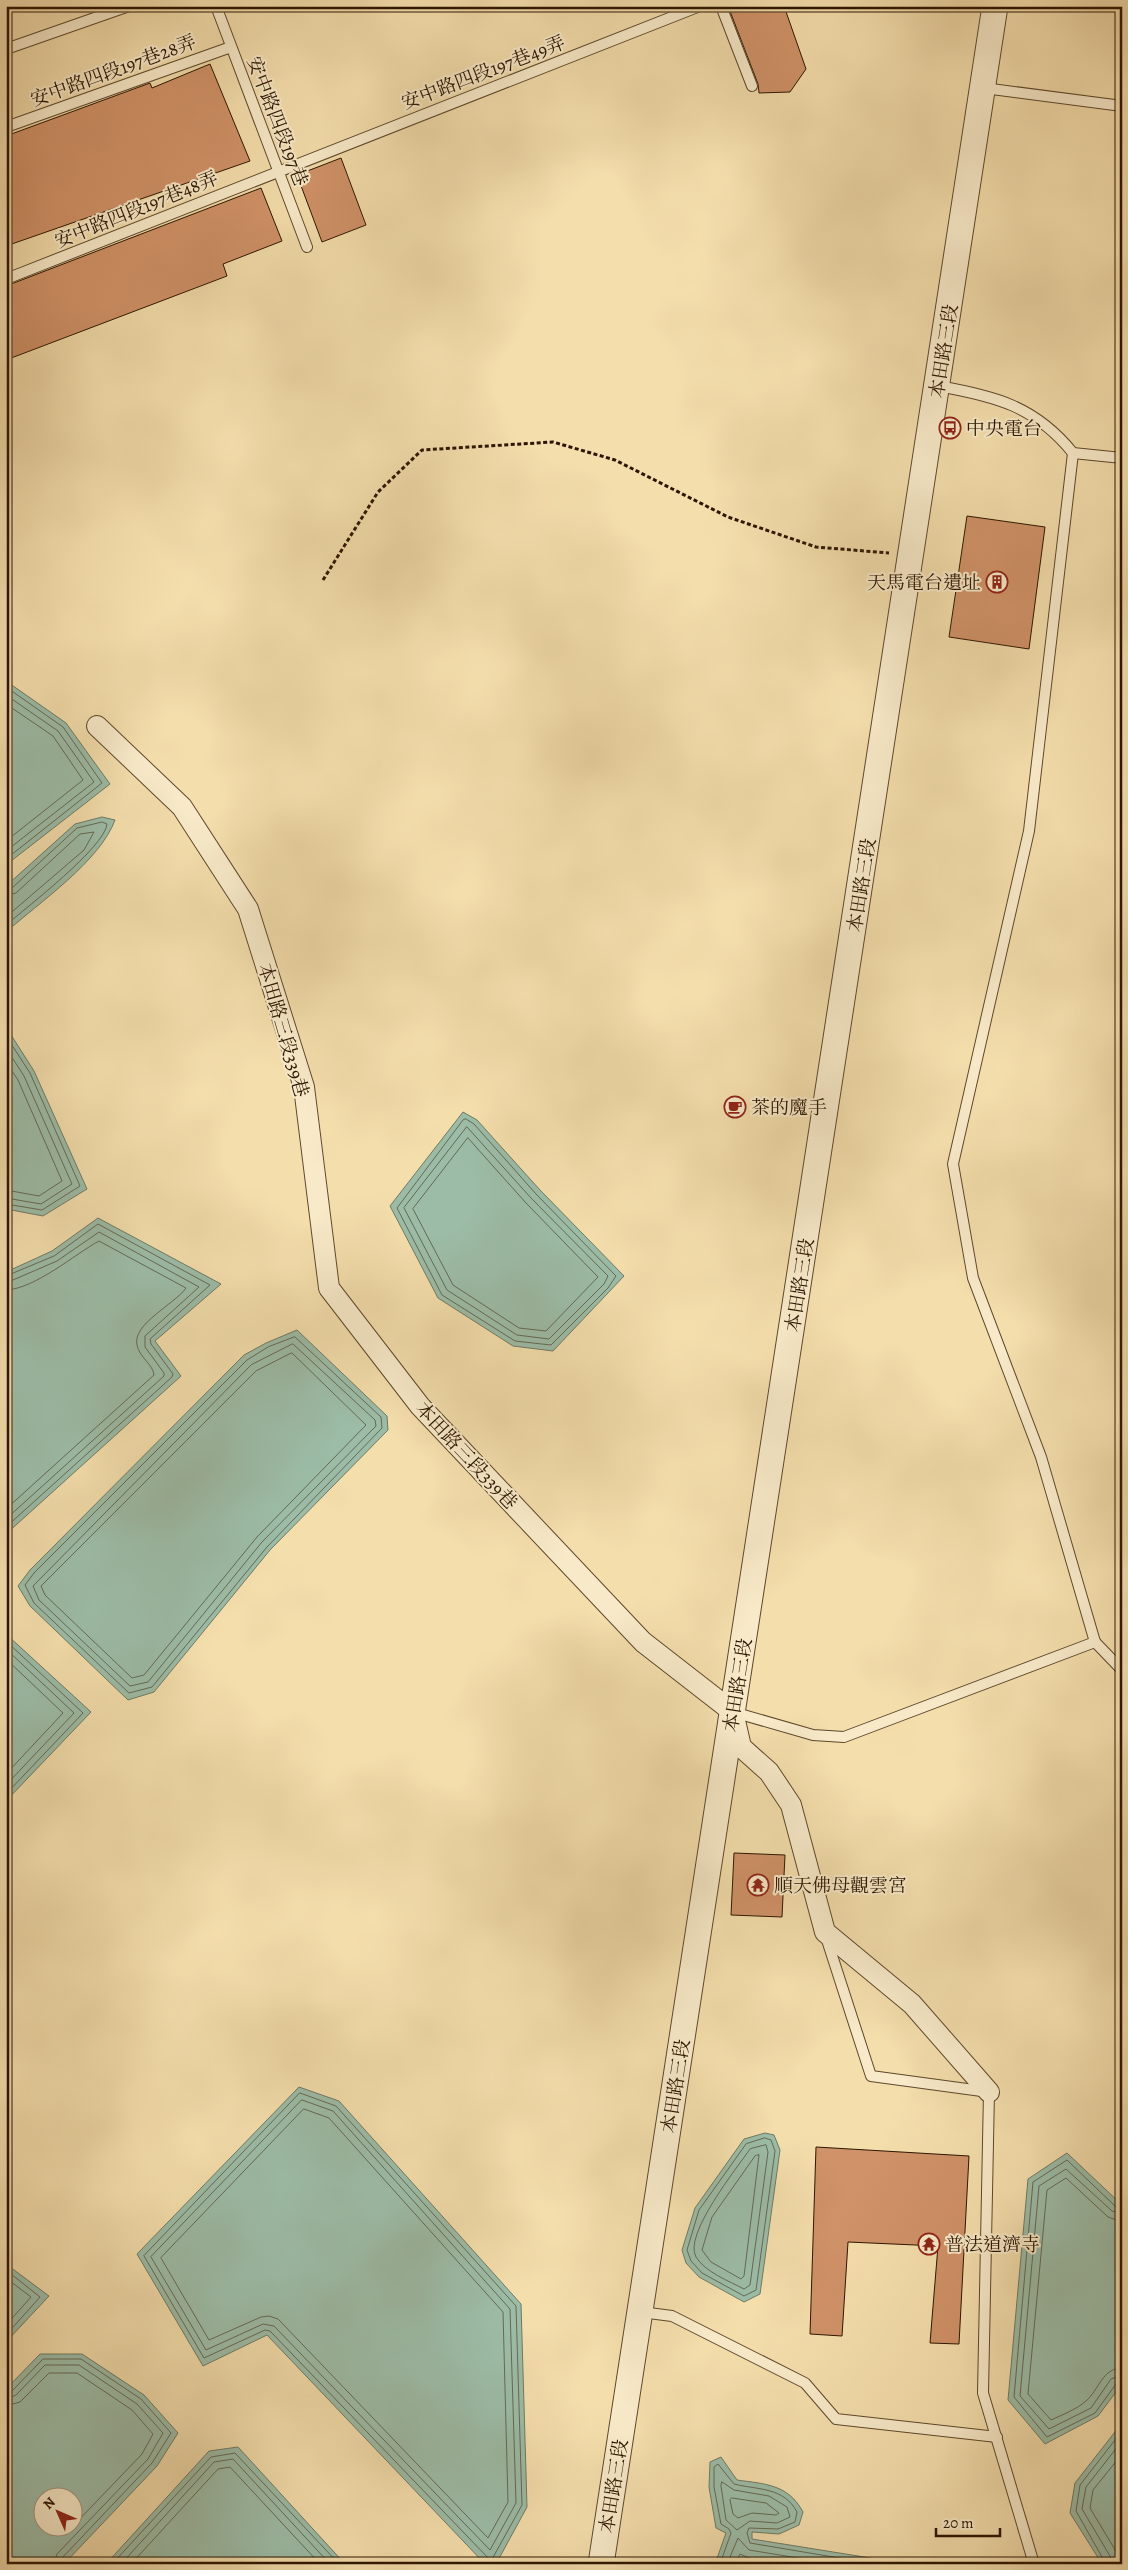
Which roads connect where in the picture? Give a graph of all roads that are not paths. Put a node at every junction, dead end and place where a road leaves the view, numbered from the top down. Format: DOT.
graph roads {
  1 [pos="129,6"];
  2 [pos="216,6"];
  3 [pos="700,6"];
  4 [pos="721,6"];
  5 [pos="995,6"];
  6 [pos="231,47"];
  7 [pos="6,49"];
  8 [pos="752,86"];
  9 [pos="984,88"];
  10 [pos="1122,106"];
  11 [pos="6,127"];
  12 [pos="279,171"];
  13 [pos="307,247"];
  14 [pos="6,280"];
  15 [pos="938,386"];
  16 [pos="1073,453"];
  17 [pos="1122,458"];
  18 [pos="96,726"];
  19 [pos="1095,1642"];
  20 [pos="1122,1670"];
  21 [pos="732,1712"];
  22 [pos="825,1932"];
  23 [pos="989,2092"];
  24 [pos="640,2312"];
  25 [pos="996,2437"];
  26 [pos="601,2564"];
  27 [pos="1034,2564"];
  1 -- 7 [label="lane"];
  2 -- 6 [label="lane, 安中路四段197巷"];
  3 -- 12 [label="lane, 安中路四段197巷49弄"];
  4 -- 8 [label="lane"];
  5 -- 9 [label="street, 本田路三段"];
  6 -- 11 [label="lane, 安中路四段197巷28弄"];
  6 -- 12 [label="lane, 安中路四段197巷"];
  9 -- 10 [label="lane"];
  9 -- 15 [label="street, 本田路三段"];
  12 -- 13 [label="lane, 安中路四段197巷"];
  12 -- 14 [label="lane, 安中路四段197巷48弄"];
  15 -- 16 [label="lane"];
  15 -- 21 [label="street, 本田路三段"];
  16 -- 17 [label="lane"];
  16 -- 19 [label="lane"];
  18 -- 21 [label="street, 本田路三段339巷"];
  19 -- 20 [label="lane"];
  19 -- 21 [label="lane"];
  21 -- 22 [label="street"];
  21 -- 24 [label="street, 本田路三段"];
  22 -- 23 [label="street"];
  22 -- 23 [label="lane"];
  23 -- 25 [label="lane"];
  24 -- 25 [label="lane"];
  24 -- 26 [label="street, 本田路三段"];
  25 -- 27 [label="lane"];
}
